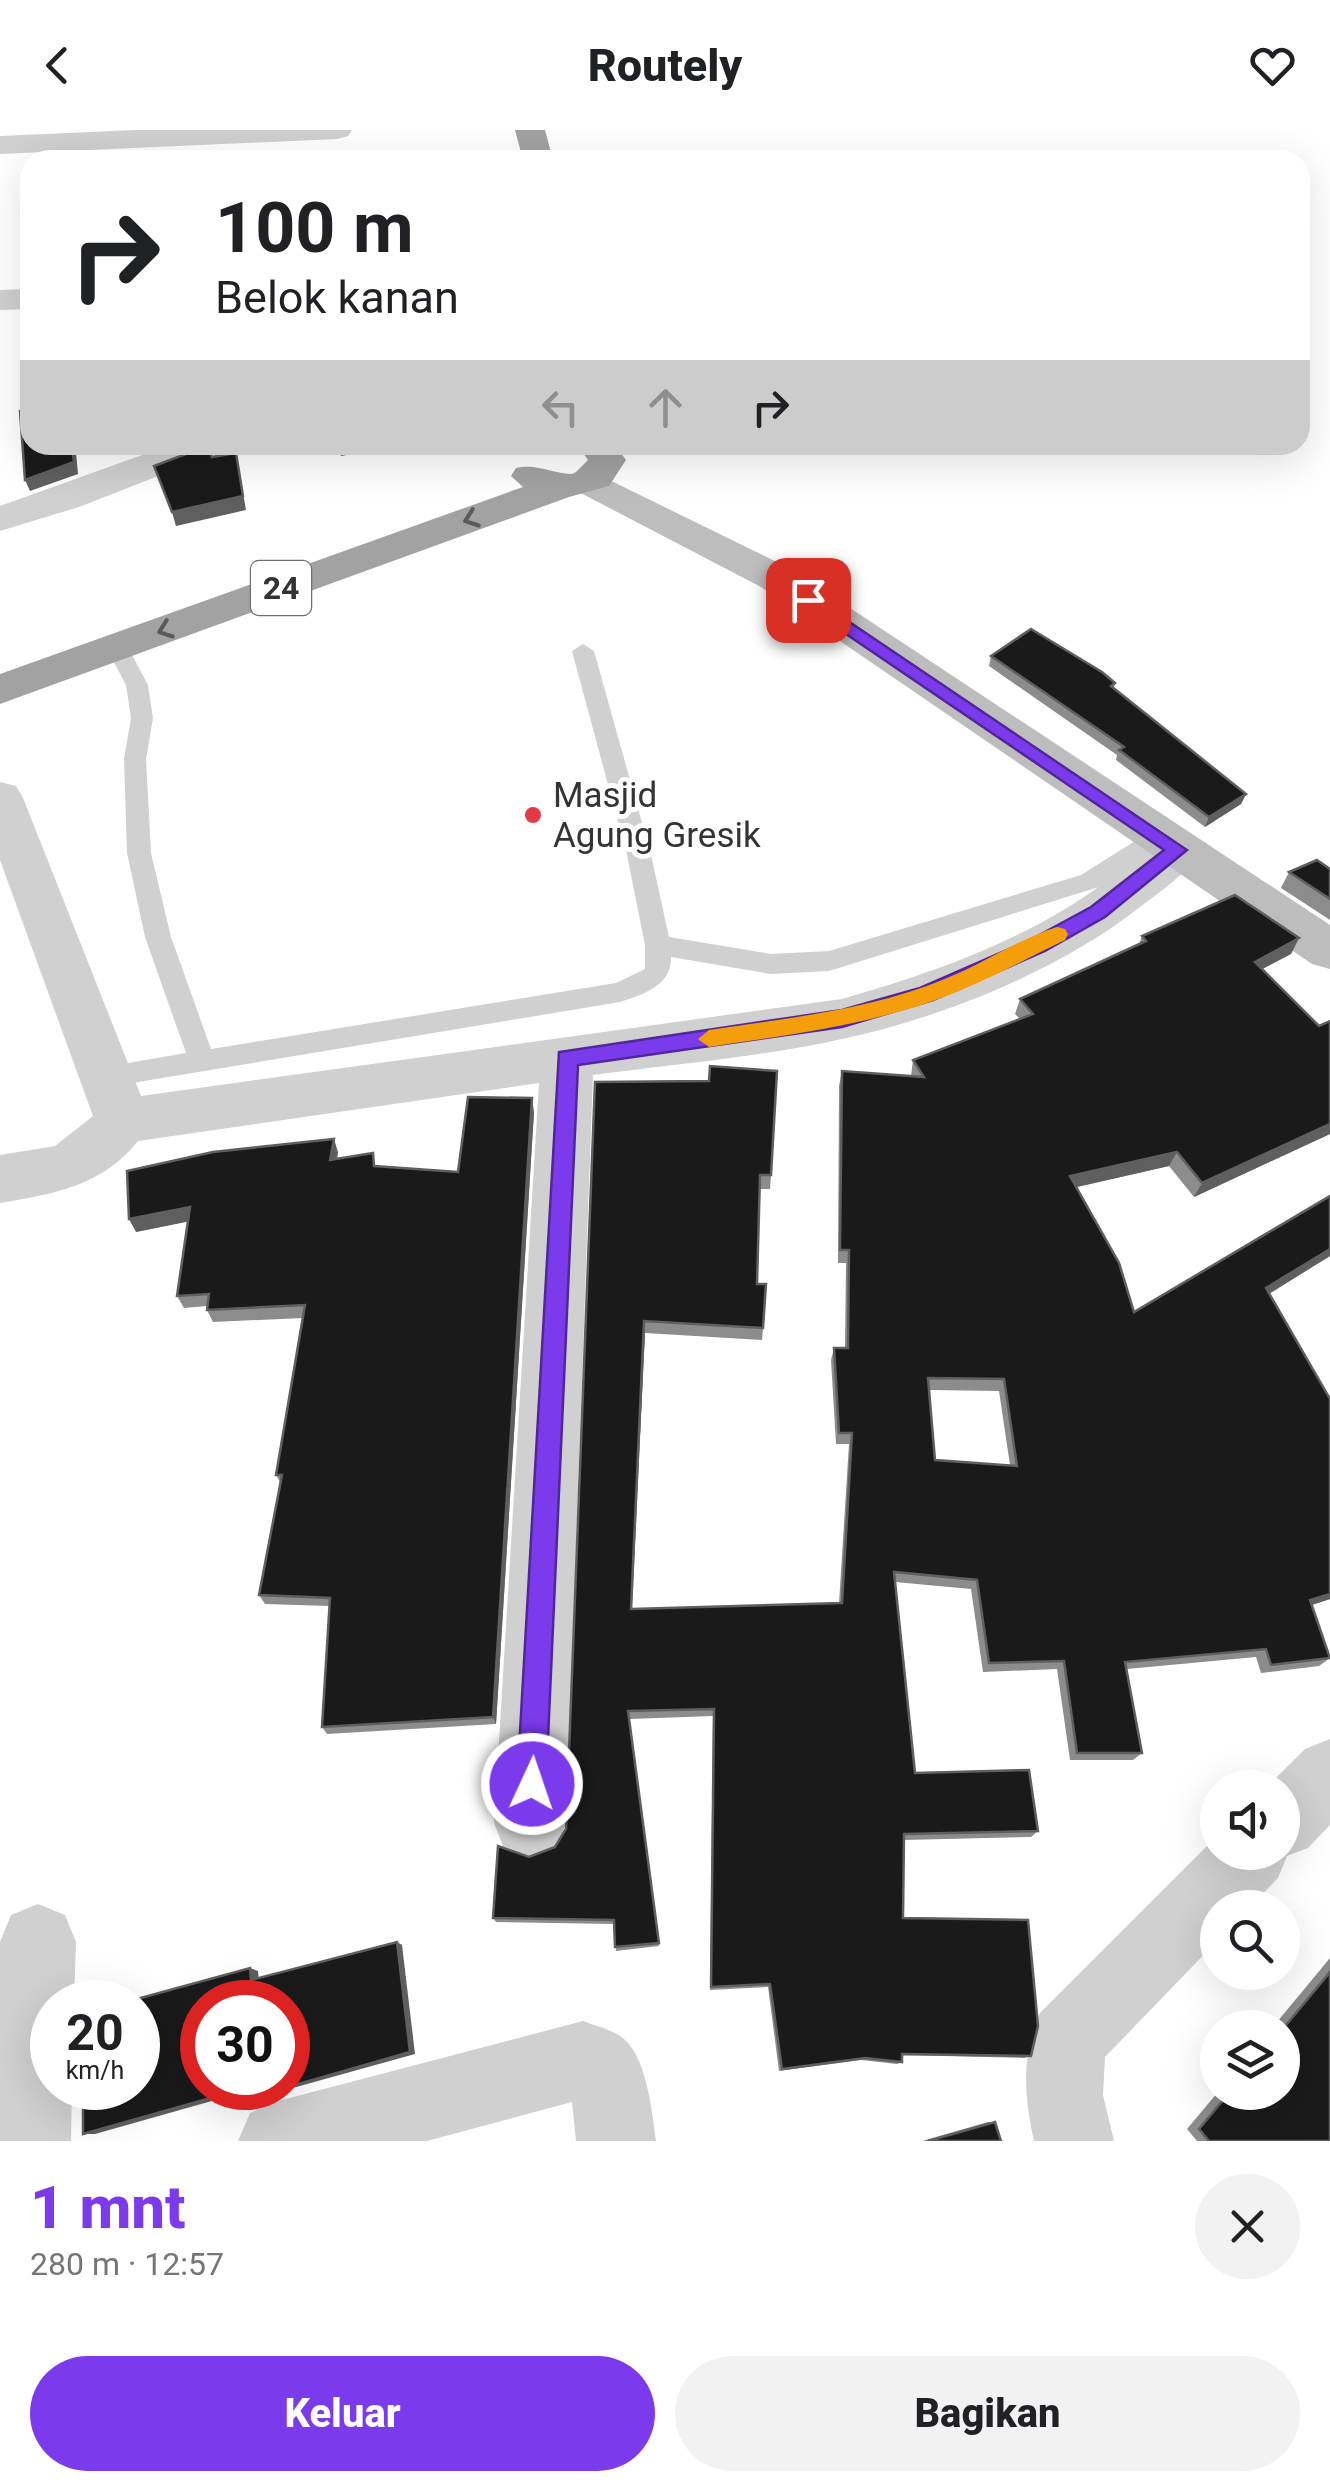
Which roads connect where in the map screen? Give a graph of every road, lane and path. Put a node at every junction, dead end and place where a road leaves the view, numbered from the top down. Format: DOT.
graph roads {
  1 [pos="336,130"];
  2 [pos="164,143"];
  3 [pos="0,144"];
  4 [pos="179,455"];
  5 [pos="530,455"];
  6 [pos="592,462"];
  7 [pos="0,518"];
  8 [pos="117,647"];
  9 [pos="583,651"];
  10 [pos="0,656"];
  11 [pos="0,690"];
  12 [pos="0,798"];
  13 [pos="1168,843"];
  14 [pos="658,945"];
  15 [pos="1330,950"];
  16 [pos="567,1058"];
  17 [pos="202,1061"];
  18 [pos="115,1098"];
  19 [pos="0,1179"];
  20 [pos="1330,1774"];
  21 [pos="1300,1804"];
  22 [pos="530,1822"];
  23 [pos="1234,1870"];
  24 [pos="38,1942"];
  25 [pos="31,2141"];
  26 [pos="278,2141"];
  27 [pos="616,2141"];
  28 [pos="1074,2141"];
  1 -- 2 [label="street"];
  2 -- 3 [label="street"];
  4 -- 7 [label="street"];
  5 -- 6 [label="highway"];
  5 -- 10 [label="highway, 24"];
  6 -- 8 [label="highway, 24, one-way"];
  6 -- 13 [label="main road"];
  8 -- 11 [label="highway, 24"];
  8 -- 17 [label="lane"];
  9 -- 14 [label="lane"];
  12 -- 18 [label="street"];
  13 -- 14 [label="lane"];
  13 -- 15 [label="main road"];
  13 -- 16 [label="street"];
  14 -- 17 [label="lane"];
  16 -- 18 [label="street"];
  16 -- 22 [label="street"];
  17 -- 18 [label="lane"];
  18 -- 19 [label="street"];
  20 -- 21 [label="street"];
  23 -- 28 [label="street"];
  24 -- 25 [label="street"];
  26 -- 27 [label="street"];
}
